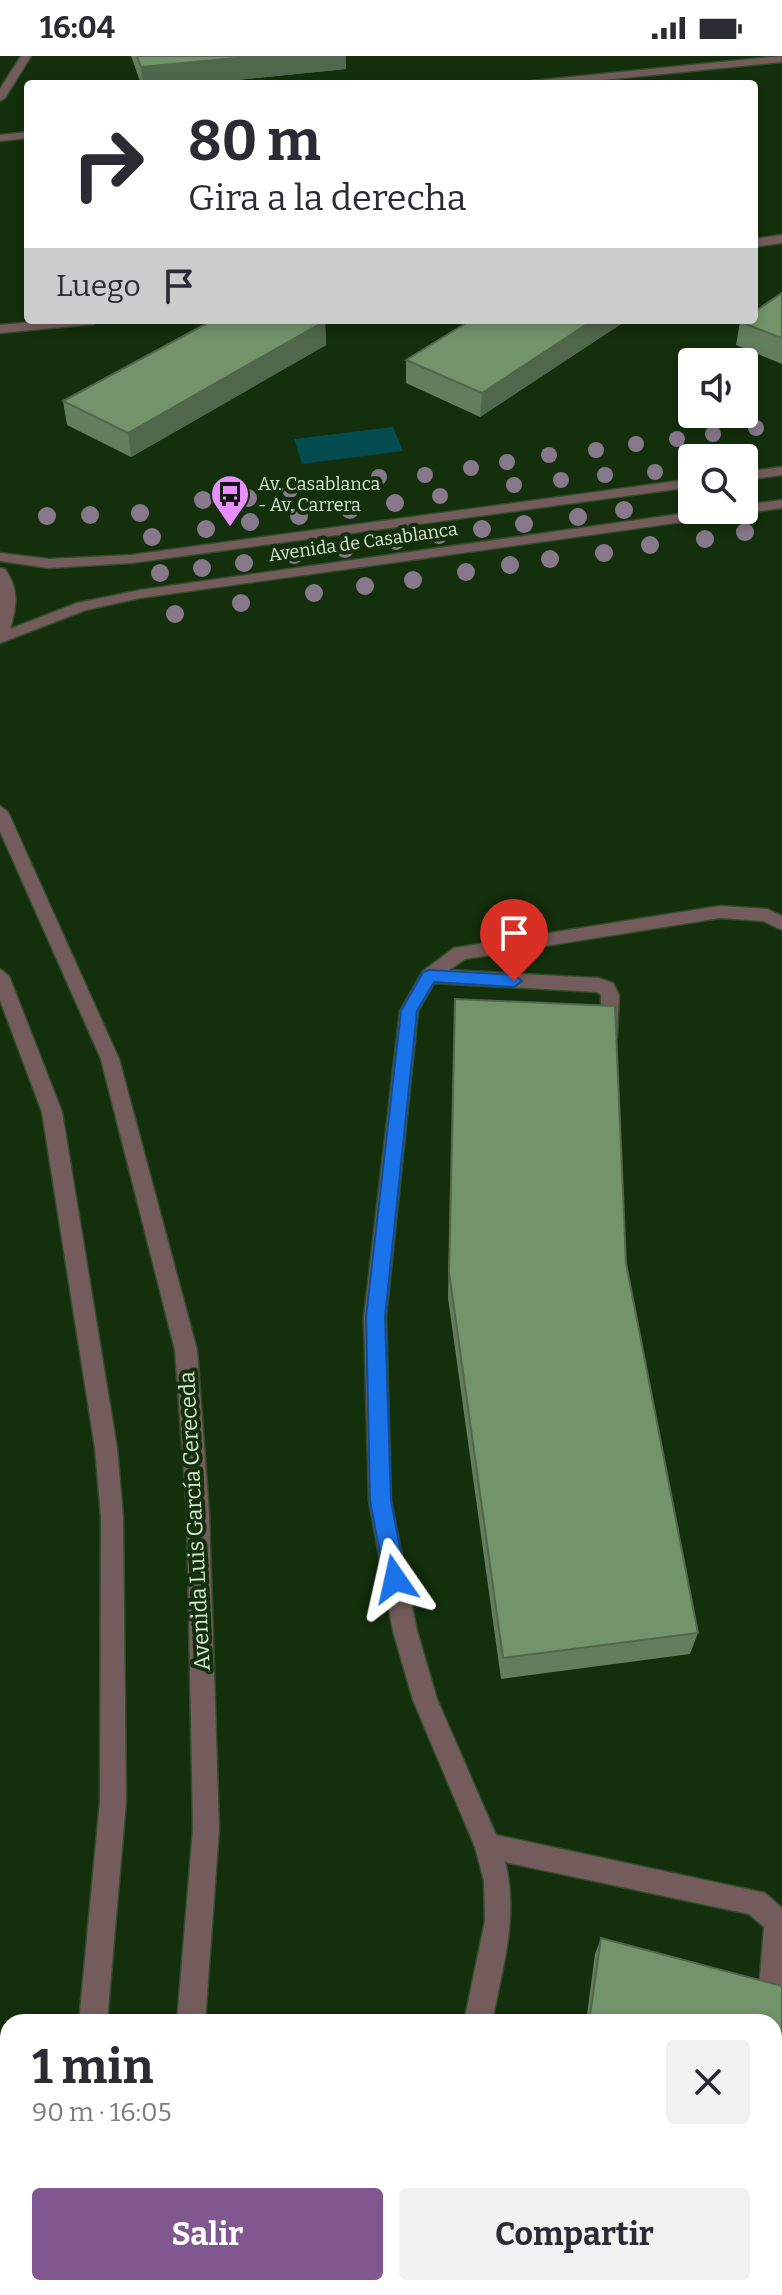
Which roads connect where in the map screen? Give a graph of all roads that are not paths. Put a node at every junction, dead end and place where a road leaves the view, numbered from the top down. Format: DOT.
graph roads {
  1 [pos="26,56"];
  2 [pos="782,59"];
  3 [pos="726,60"];
  4 [pos="564,80"];
  5 [pos="0,98"];
  6 [pos="24,135"];
  7 [pos="0,138"];
  8 [pos="782,239"];
  9 [pos="758,242"];
  10 [pos="52,324"];
  11 [pos="0,329"];
  12 [pos="782,471"];
  13 [pos="758,474"];
  14 [pos="678,485"];
  15 [pos="782,504"];
  16 [pos="758,508"];
  17 [pos="678,519"];
  18 [pos="0,557"];
  19 [pos="0,572"];
  20 [pos="0,636"];
  21 [pos="0,812"];
  22 [pos="777,917"];
  23 [pos="0,976"];
  24 [pos="429,976"];
  25 [pos="610,1035"];
  26 [pos="488,1846"];
  27 [pos="772,2001"];
  28 [pos="94,2014"];
  29 [pos="192,2014"];
  30 [pos="480,2014"];
  1 -- 5 [label="street"];
  2 -- 3 [label="street"];
  3 -- 4 [label="street"];
  6 -- 7 [label="street"];
  8 -- 9 [label="street"];
  10 -- 11 [label="street"];
  12 -- 13 [label="street"];
  14 -- 18 [label="street, Avenida de Casablanca"];
  15 -- 16 [label="street, Avenida de Casablanca"];
  17 -- 20 [label="street, Avenida de Casablanca"];
  19 -- 20 [label="street"];
  21 -- 29 [label="street, Avenida Luis García Cereceda"];
  22 -- 24 [label="street"];
  23 -- 28 [label="street"];
  24 -- 25 [label="street"];
  24 -- 26 [label="street"];
  26 -- 27 [label="street"];
  26 -- 30 [label="street"];
}
